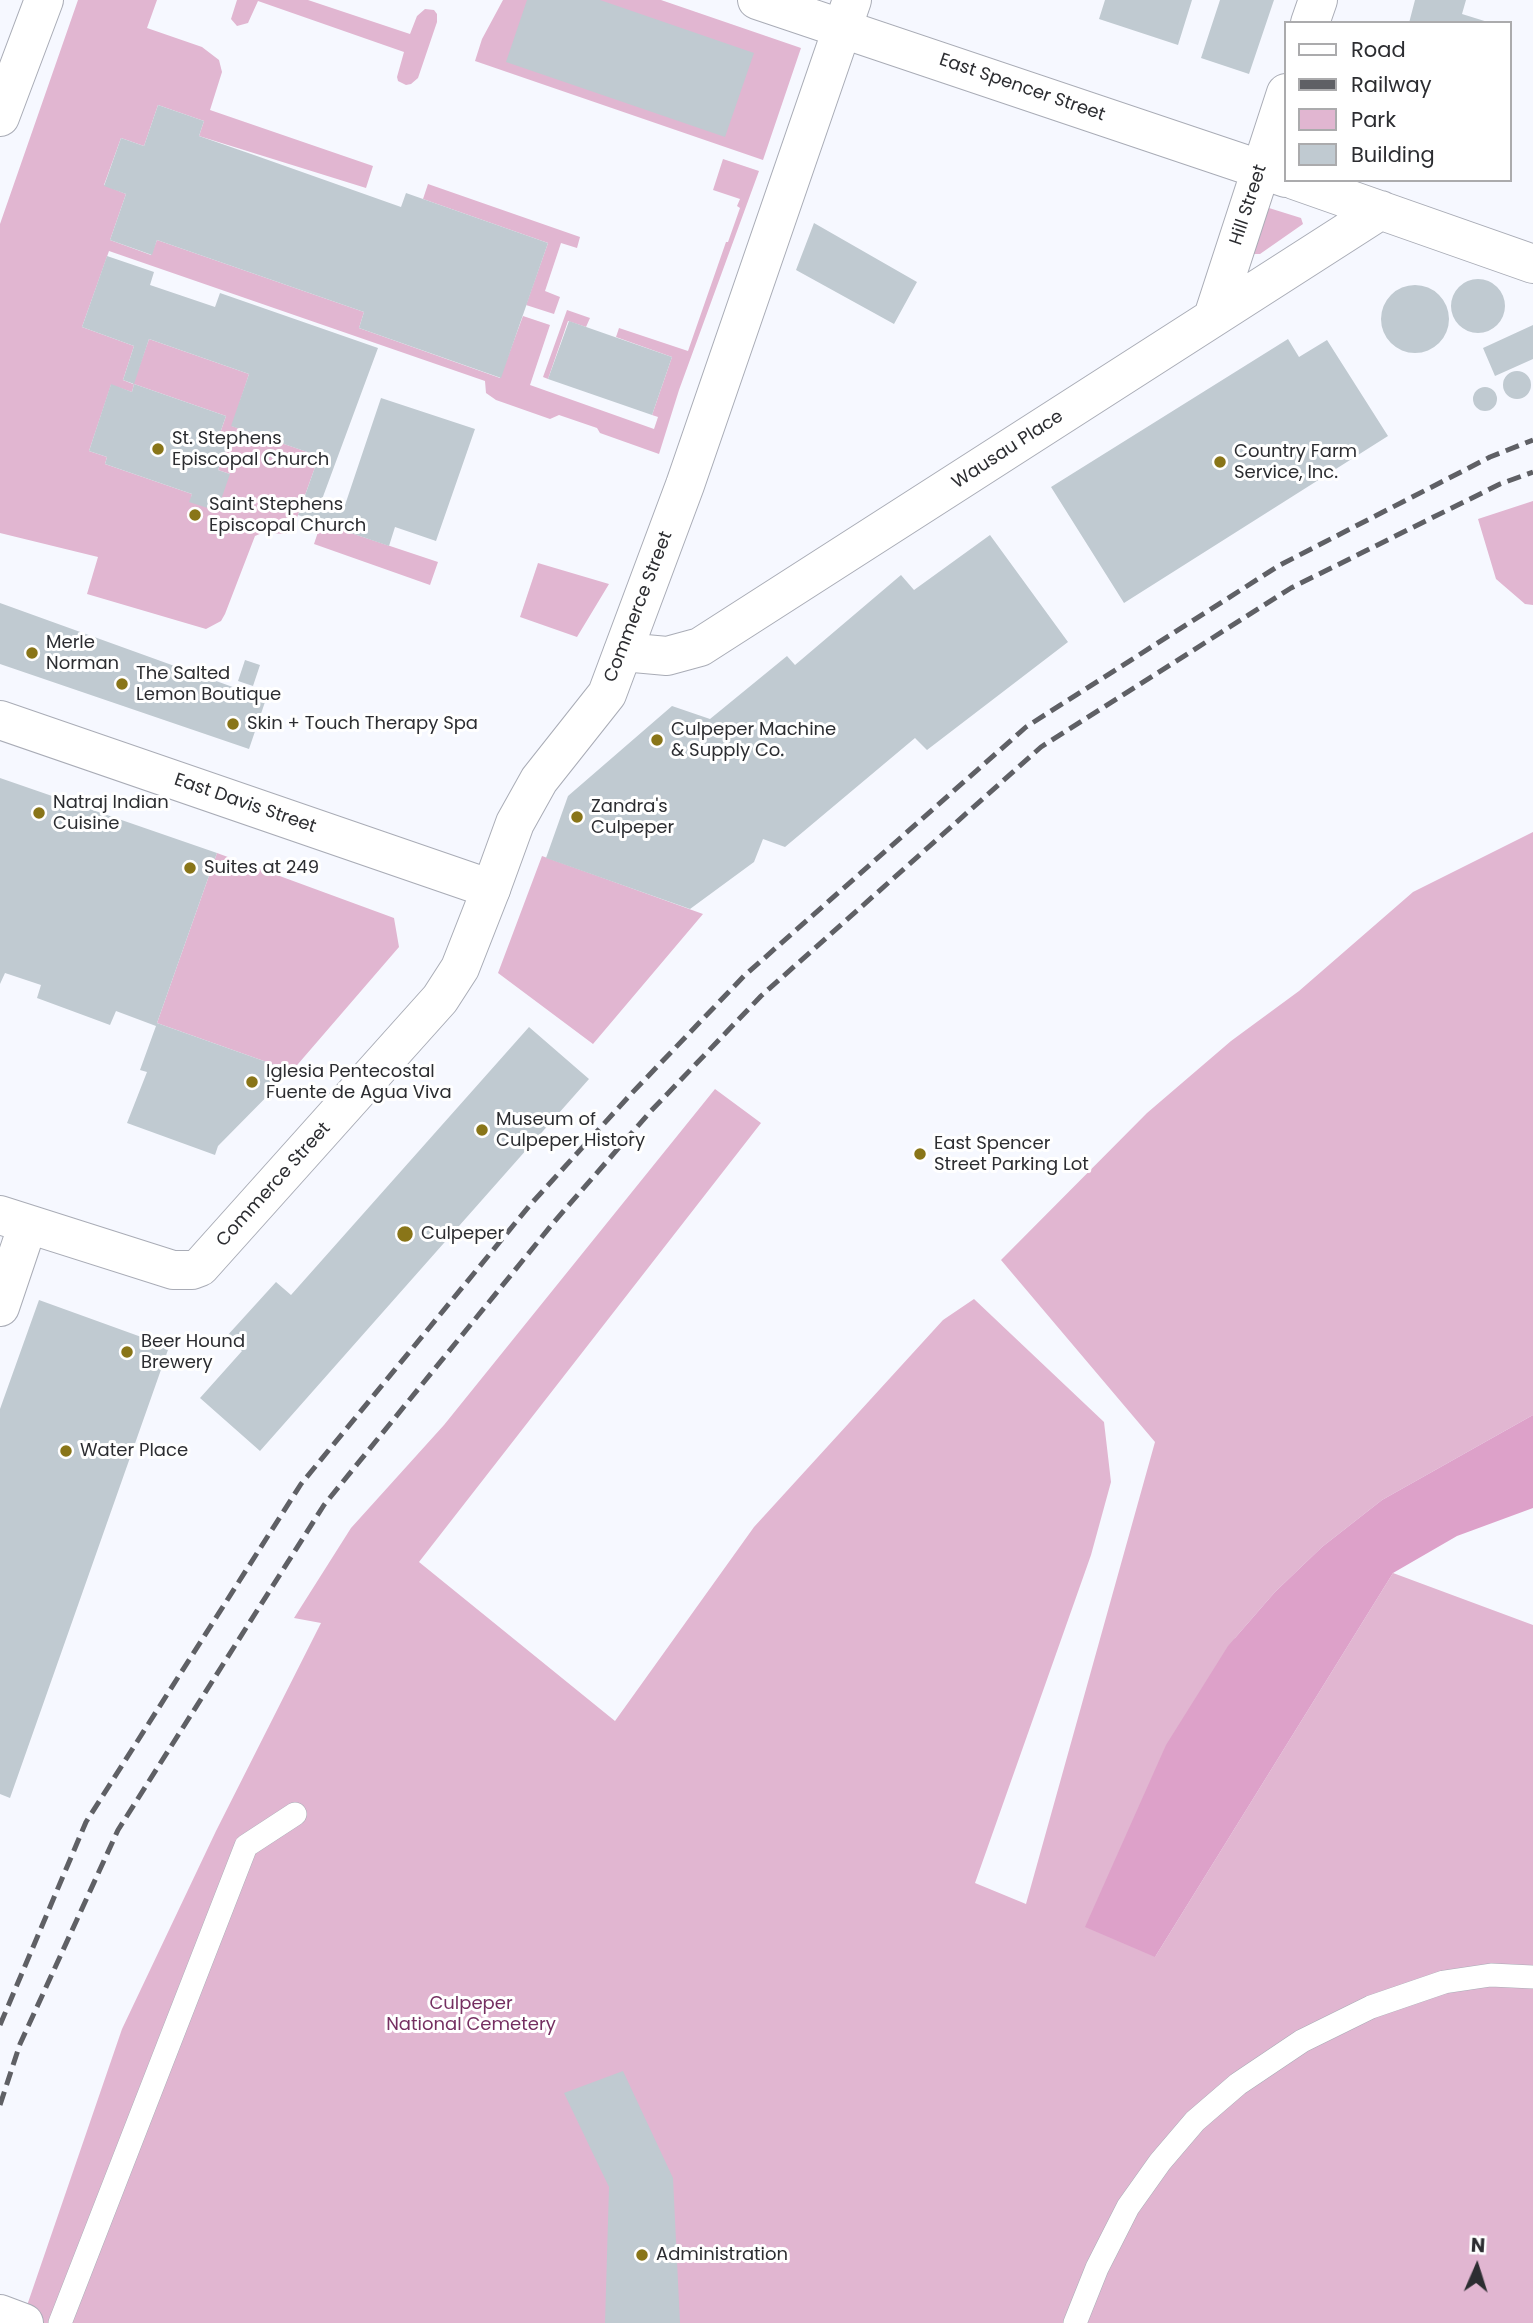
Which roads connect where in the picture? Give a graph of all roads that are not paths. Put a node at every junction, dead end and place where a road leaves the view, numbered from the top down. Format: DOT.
graph roads {
  1 [pos="44,0"];
  2 [pos="757,0"];
  3 [pos="1318,0"];
  4 [pos="847,14"];
  5 [pos="1311,21"];
  6 [pos="0,117"];
  7 [pos="1284,121"];
  8 [pos="1280,176"];
  9 [pos="1298,182"];
  10 [pos="1381,210"];
  11 [pos="1533,264"];
  12 [pos="1213,317"];
  13 [pos="623,652"];
  14 [pos="0,720"];
  15 [pos="491,889"];
  16 [pos="14,1219"];
  17 [pos="0,1307"];
  18 [pos="295,1814"];
  19 [pos="1533,1977"];
  20 [pos="0,2314"];
  21 [pos="24,2323"];
  22 [pos="60,2323"];
  23 [pos="1075,2323"];
  1 -- 6 [label="street"];
  2 -- 4 [label="street, East Spencer Street"];
  3 -- 5 [label="street"];
  4 -- 8 [label="street, East Spencer Street"];
  4 -- 13 [label="street, Commerce Street"];
  7 -- 8 [label="street, Hill Street"];
  8 -- 12 [label="street, Hill Street"];
  9 -- 10 [label="street, East Spencer Street"];
  10 -- 11 [label="street, East Spencer Street"];
  10 -- 12 [label="street, Wausau Place"];
  12 -- 13 [label="street, Wausau Place"];
  13 -- 15 [label="street, Commerce Street"];
  14 -- 15 [label="street, East Davis Street"];
  15 -- 16 [label="street, Commerce Street"];
  16 -- 17 [label="street"];
  18 -- 22 [label="lane"];
  19 -- 23 [label="lane"];
  20 -- 21 [label="street"];
}
